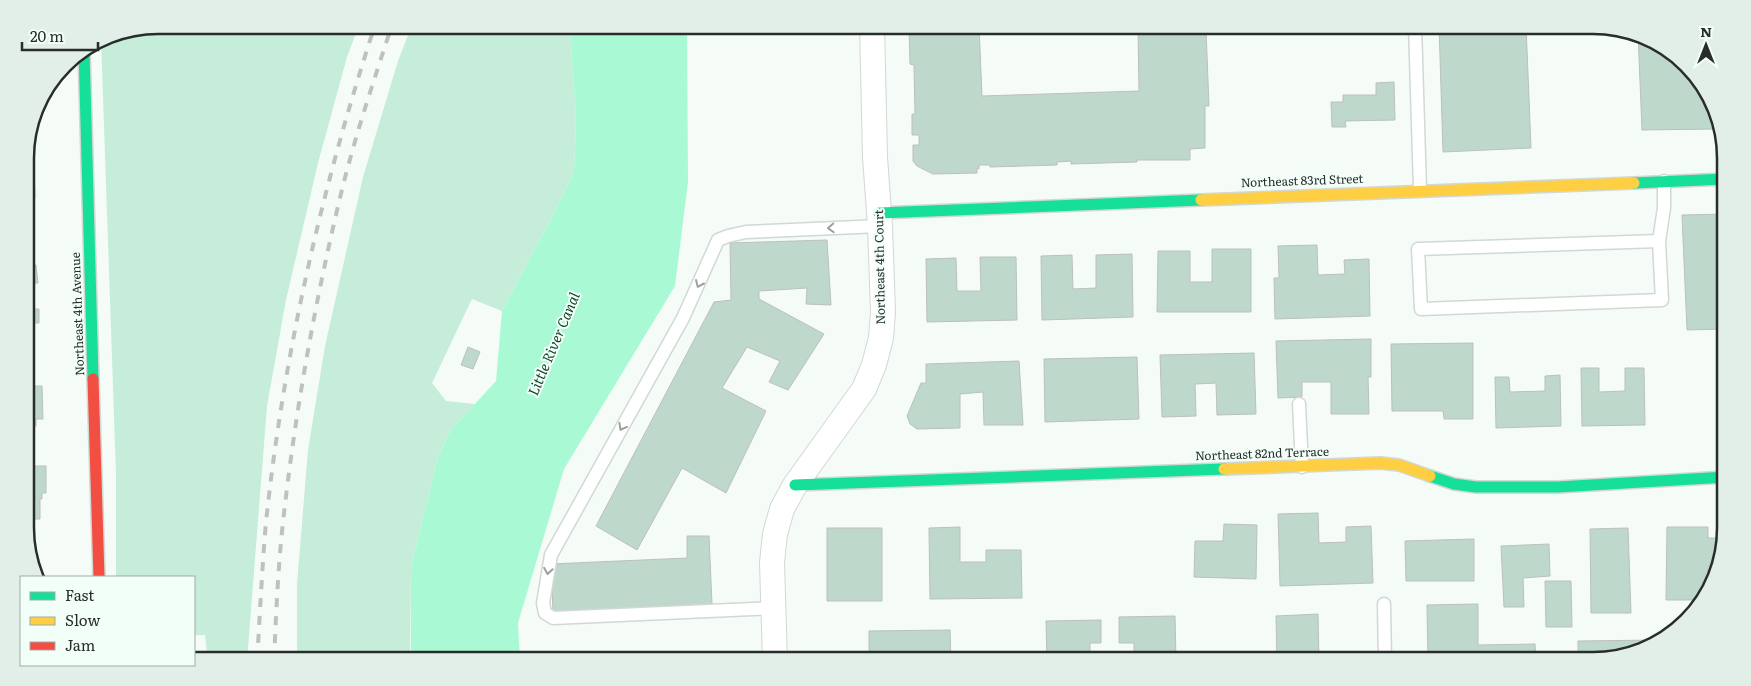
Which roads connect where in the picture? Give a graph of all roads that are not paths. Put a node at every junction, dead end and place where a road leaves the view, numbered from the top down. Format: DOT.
graph roads {
  1 [pos="872,34"];
  2 [pos="1415,34"];
  3 [pos="84,58"];
  4 [pos="1717,179"];
  5 [pos="1664,181"];
  6 [pos="1420,190"];
  7 [pos="880,219"];
  8 [pos="1659,241"];
  9 [pos="1299,404"];
  10 [pos="1302,467"];
  11 [pos="1717,478"];
  12 [pos="796,484"];
  13 [pos="99,576"];
  14 [pos="1384,604"];
  15 [pos="773,608"];
  16 [pos="775,652"];
  17 [pos="1385,652"];
  1 -- 7 [label="street, Northeast 4th Court"];
  2 -- 6 [label="lane"];
  3 -- 13 [label="street, Northeast 4th Avenue"];
  4 -- 5 [label="street, Northeast 83rd Street"];
  5 -- 6 [label="street, Northeast 83rd Street"];
  5 -- 8 [label="lane"];
  6 -- 7 [label="street, Northeast 83rd Street"];
  7 -- 12 [label="street, Northeast 4th Court"];
  7 -- 15 [label="lane, one-way"];
  8 -- 8 [label="lane"];
  9 -- 10 [label="lane"];
  10 -- 11 [label="street, Northeast 82nd Terrace"];
  10 -- 12 [label="street, Northeast 82nd Terrace"];
  12 -- 15 [label="street, Northeast 4th Court"];
  14 -- 17 [label="lane"];
  15 -- 16 [label="street, Northeast 4th Court"];
}
